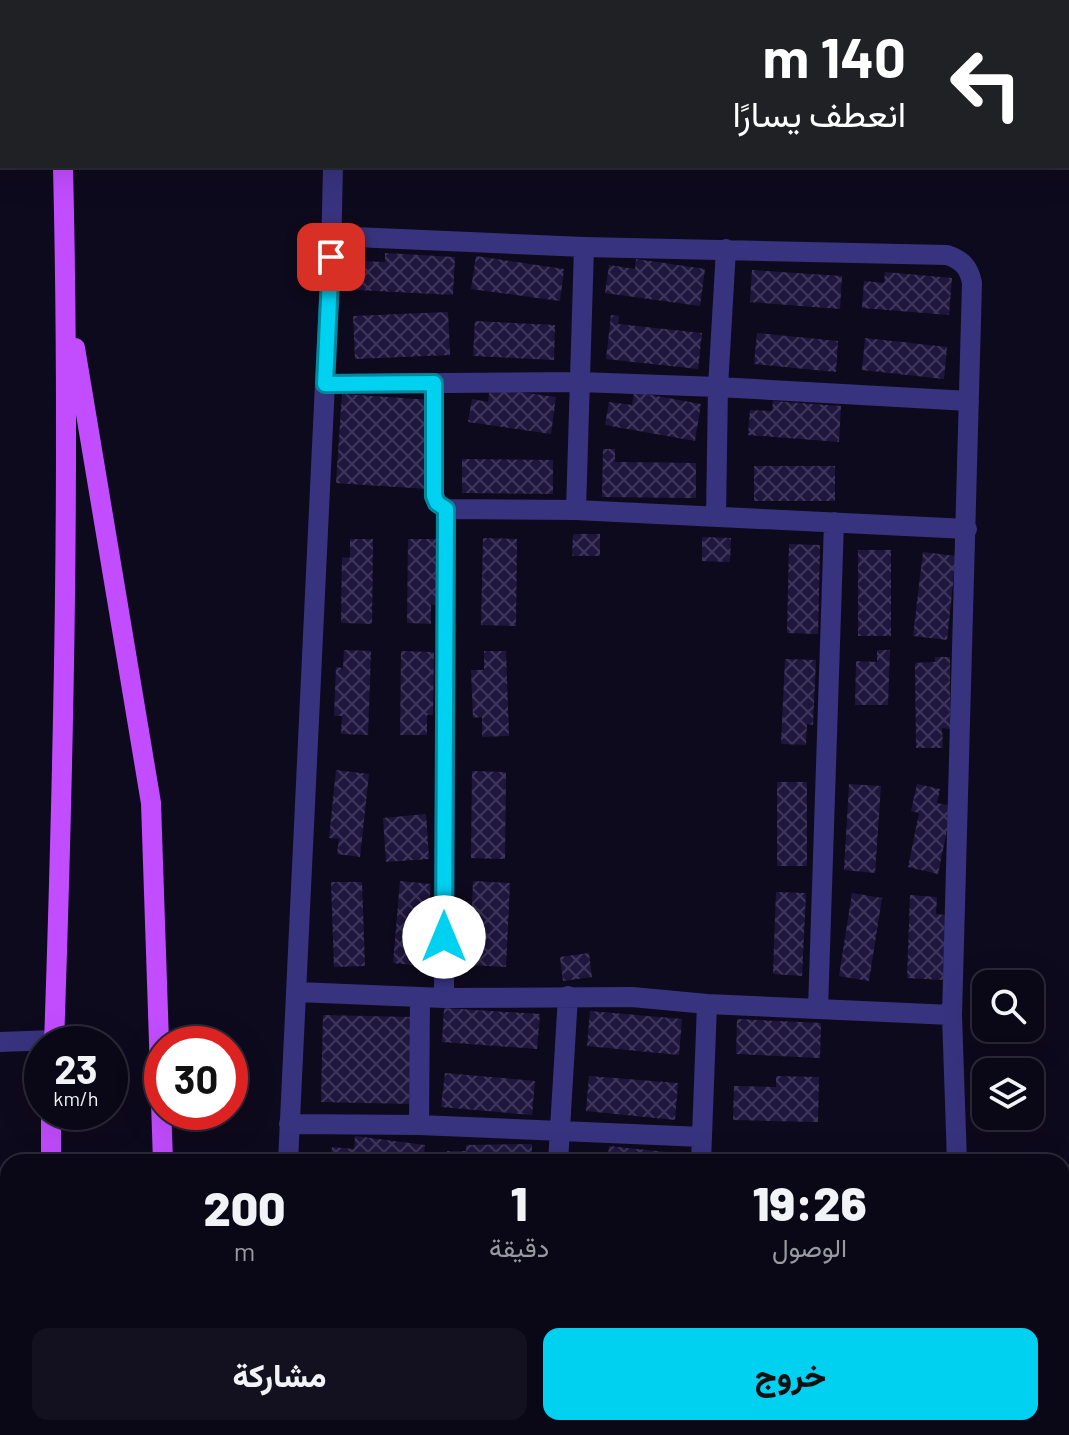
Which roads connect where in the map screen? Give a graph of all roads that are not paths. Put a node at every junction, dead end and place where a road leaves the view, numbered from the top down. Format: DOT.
graph roads {
  1 [pos="63,168"];
  2 [pos="333,168"];
  3 [pos="331,236"];
  4 [pos="584,247"];
  5 [pos="726,249"];
  6 [pos="66,292"];
  7 [pos="579,382"];
  8 [pos="434,383"];
  9 [pos="325,384"];
  10 [pos="718,387"];
  11 [pos="969,401"];
  12 [pos="446,509"];
  13 [pos="576,510"];
  14 [pos="716,517"];
  15 [pos="834,522"];
  16 [pos="967,529"];
  17 [pos="297,992"];
  18 [pos="568,996"];
  19 [pos="420,997"];
  20 [pos="444,998"];
  21 [pos="707,1004"];
  22 [pos="818,1009"];
  23 [pos="952,1015"];
  24 [pos="55,1026"];
  25 [pos="0,1042"];
  26 [pos="24,1042"];
  27 [pos="289,1124"];
  28 [pos="419,1125"];
  29 [pos="51,1130"];
  30 [pos="558,1132"];
  31 [pos="702,1137"];
  32 [pos="51,1154"];
  33 [pos="163,1154"];
  34 [pos="288,1154"];
  35 [pos="558,1154"];
  36 [pos="701,1154"];
  37 [pos="957,1154"];
  1 -- 6 [label="main road"];
  2 -- 3 [label="street"];
  3 -- 4 [label="street"];
  3 -- 9 [label="street"];
  4 -- 5 [label="street"];
  4 -- 7 [label="street"];
  5 -- 10 [label="street"];
  5 -- 11 [label="street"];
  6 -- 24 [label="main road"];
  6 -- 33 [label="main road"];
  7 -- 8 [label="street"];
  7 -- 10 [label="street"];
  7 -- 13 [label="street"];
  8 -- 9 [label="street"];
  8 -- 12 [label="street"];
  9 -- 17 [label="street"];
  10 -- 11 [label="street"];
  10 -- 14 [label="street"];
  11 -- 16 [label="street"];
  12 -- 13 [label="street"];
  12 -- 20 [label="street"];
  13 -- 14 [label="street"];
  14 -- 15 [label="street"];
  15 -- 16 [label="street"];
  15 -- 22 [label="street"];
  16 -- 23 [label="street"];
  17 -- 19 [label="street"];
  17 -- 27 [label="street"];
  18 -- 20 [label="street"];
  18 -- 21 [label="street"];
  18 -- 30 [label="street"];
  19 -- 20 [label="street"];
  19 -- 28 [label="street"];
  21 -- 22 [label="street"];
  21 -- 31 [label="street"];
  22 -- 23 [label="street"];
  23 -- 37 [label="street"];
  25 -- 26 [label="street"];
  27 -- 28 [label="street"];
  27 -- 34 [label="street"];
  28 -- 30 [label="street"];
  29 -- 32 [label="main road"];
  30 -- 31 [label="street"];
  30 -- 35 [label="street"];
  31 -- 36 [label="street"];
}
